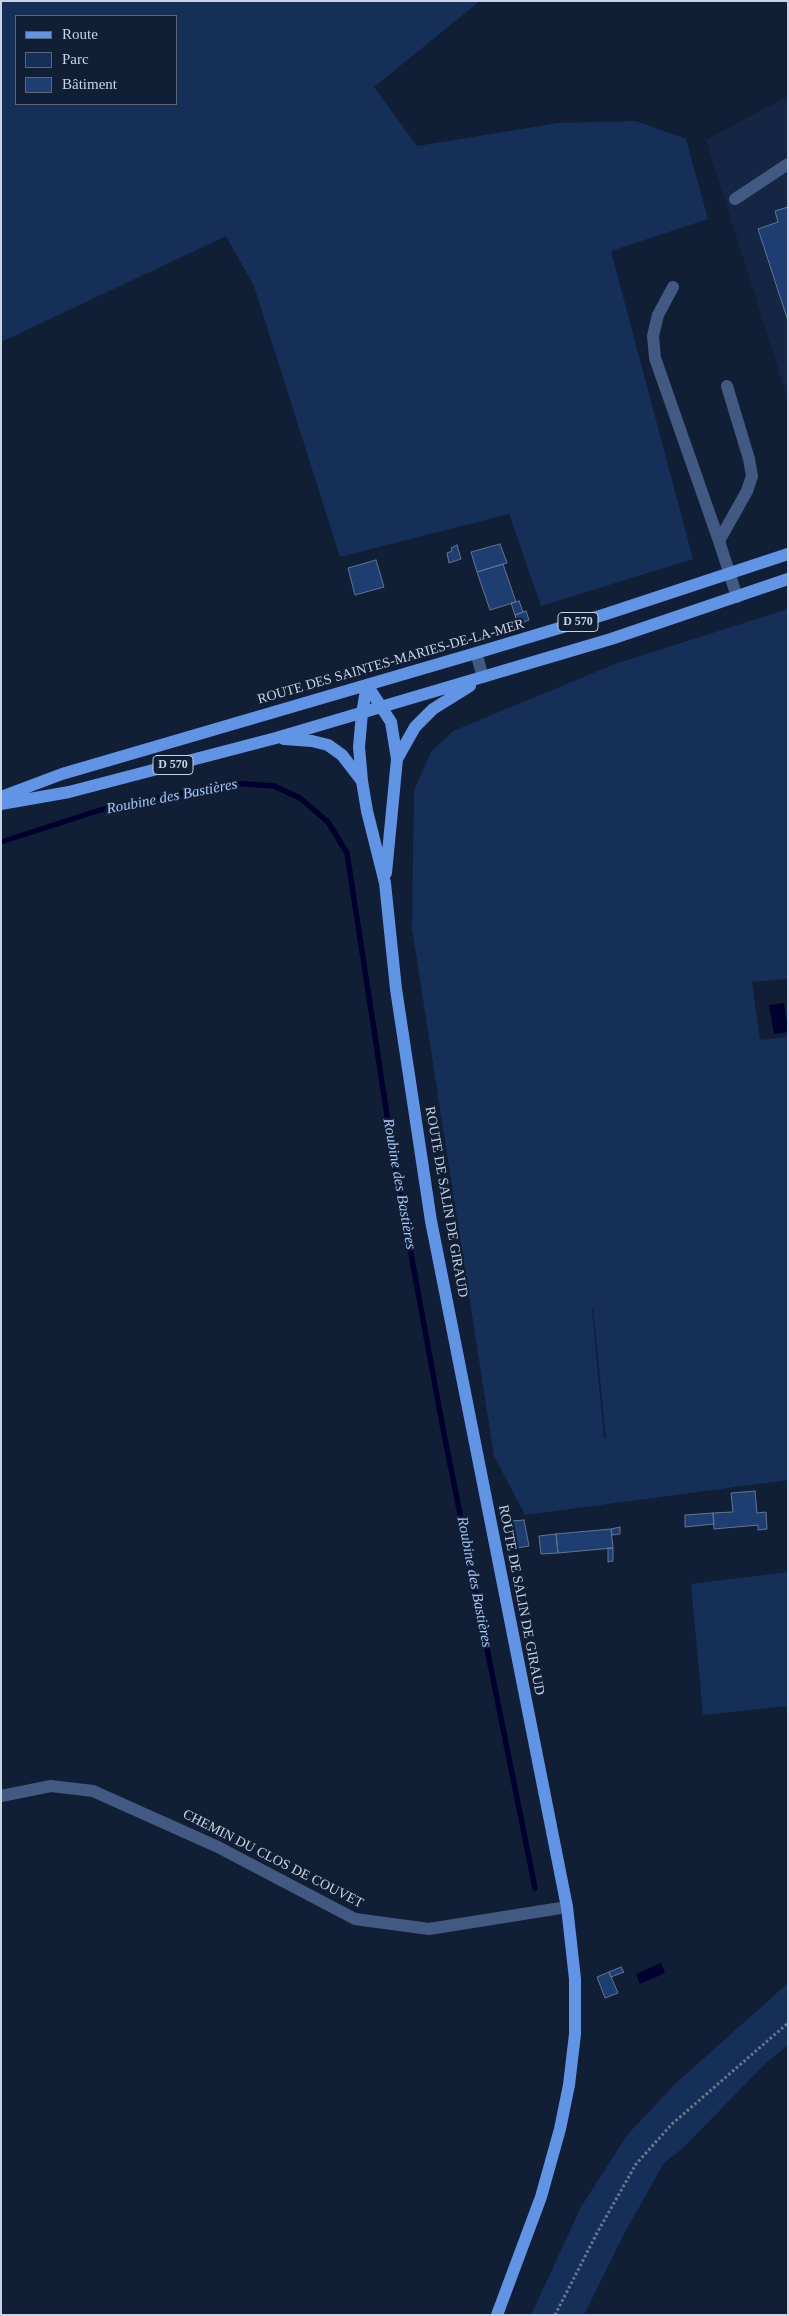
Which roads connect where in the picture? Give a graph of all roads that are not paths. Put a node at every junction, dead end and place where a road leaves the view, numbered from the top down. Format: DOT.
graph roads {
  1 [pos="788,164"];
  2 [pos="735,199"];
  3 [pos="673,286"];
  4 [pos="727,386"];
  5 [pos="719,542"];
  6 [pos="788,554"];
  7 [pos="730,574"];
  8 [pos="788,579"];
  9 [pos="737,597"];
  10 [pos="476,653"];
  11 [pos="483,677"];
  12 [pos="367,685"];
  13 [pos="383,707"];
  14 [pos="362,713"];
  15 [pos="276,738"];
  16 [pos="397,758"];
  17 [pos="362,781"];
  18 [pos="1,797"];
  19 [pos="1,804"];
  20 [pos="385,883"];
  21 [pos="1,1796"];
  22 [pos="567,1906"];
  23 [pos="497,2315"];
  1 -- 2 [label="street"];
  3 -- 5 [label="street"];
  4 -- 5 [label="street"];
  5 -- 7 [label="street"];
  6 -- 7 [label="main road, ROUTE DES SAINTES-MARIES-DE-LA-MER / D 570"];
  7 -- 9 [label="street"];
  7 -- 10 [label="main road, ROUTE DES SAINTES-MARIES-DE-LA-MER / D 570"];
  8 -- 9 [label="main road, D 570"];
  9 -- 11 [label="main road, D 570"];
  10 -- 11 [label="street"];
  10 -- 12 [label="main road, ROUTE DES SAINTES-MARIES-DE-LA-MER / D 570"];
  11 -- 13 [label="main road, D 570"];
  11 -- 16 [label="main road, ROUTE DE SALIN DE GIRAUD"];
  12 -- 13 [label="main road, ROUTE DE SALIN DE GIRAUD"];
  12 -- 14 [label="main road, ROUTE DE SALIN DE GIRAUD"];
  12 -- 18 [label="main road, ROUTE DES SAINTES-MARIES-DE-LA-MER / D 570"];
  13 -- 14 [label="main road, D 570"];
  13 -- 16 [label="main road, ROUTE DE SALIN DE GIRAUD"];
  14 -- 15 [label="main road, D 570"];
  14 -- 17 [label="main road, ROUTE DE SALIN DE GIRAUD"];
  15 -- 17 [label="main road, ROUTE DE SALIN DE GIRAUD"];
  15 -- 19 [label="main road, D 570"];
  16 -- 20 [label="main road, ROUTE DE SALIN DE GIRAUD"];
  17 -- 20 [label="main road, ROUTE DE SALIN DE GIRAUD"];
  20 -- 22 [label="main road, ROUTE DE SALIN DE GIRAUD"];
  21 -- 22 [label="street, CHEMIN DU CLOS DE COUVET"];
  22 -- 23 [label="main road, ROUTE DE SALIN DE GIRAUD"];
}
